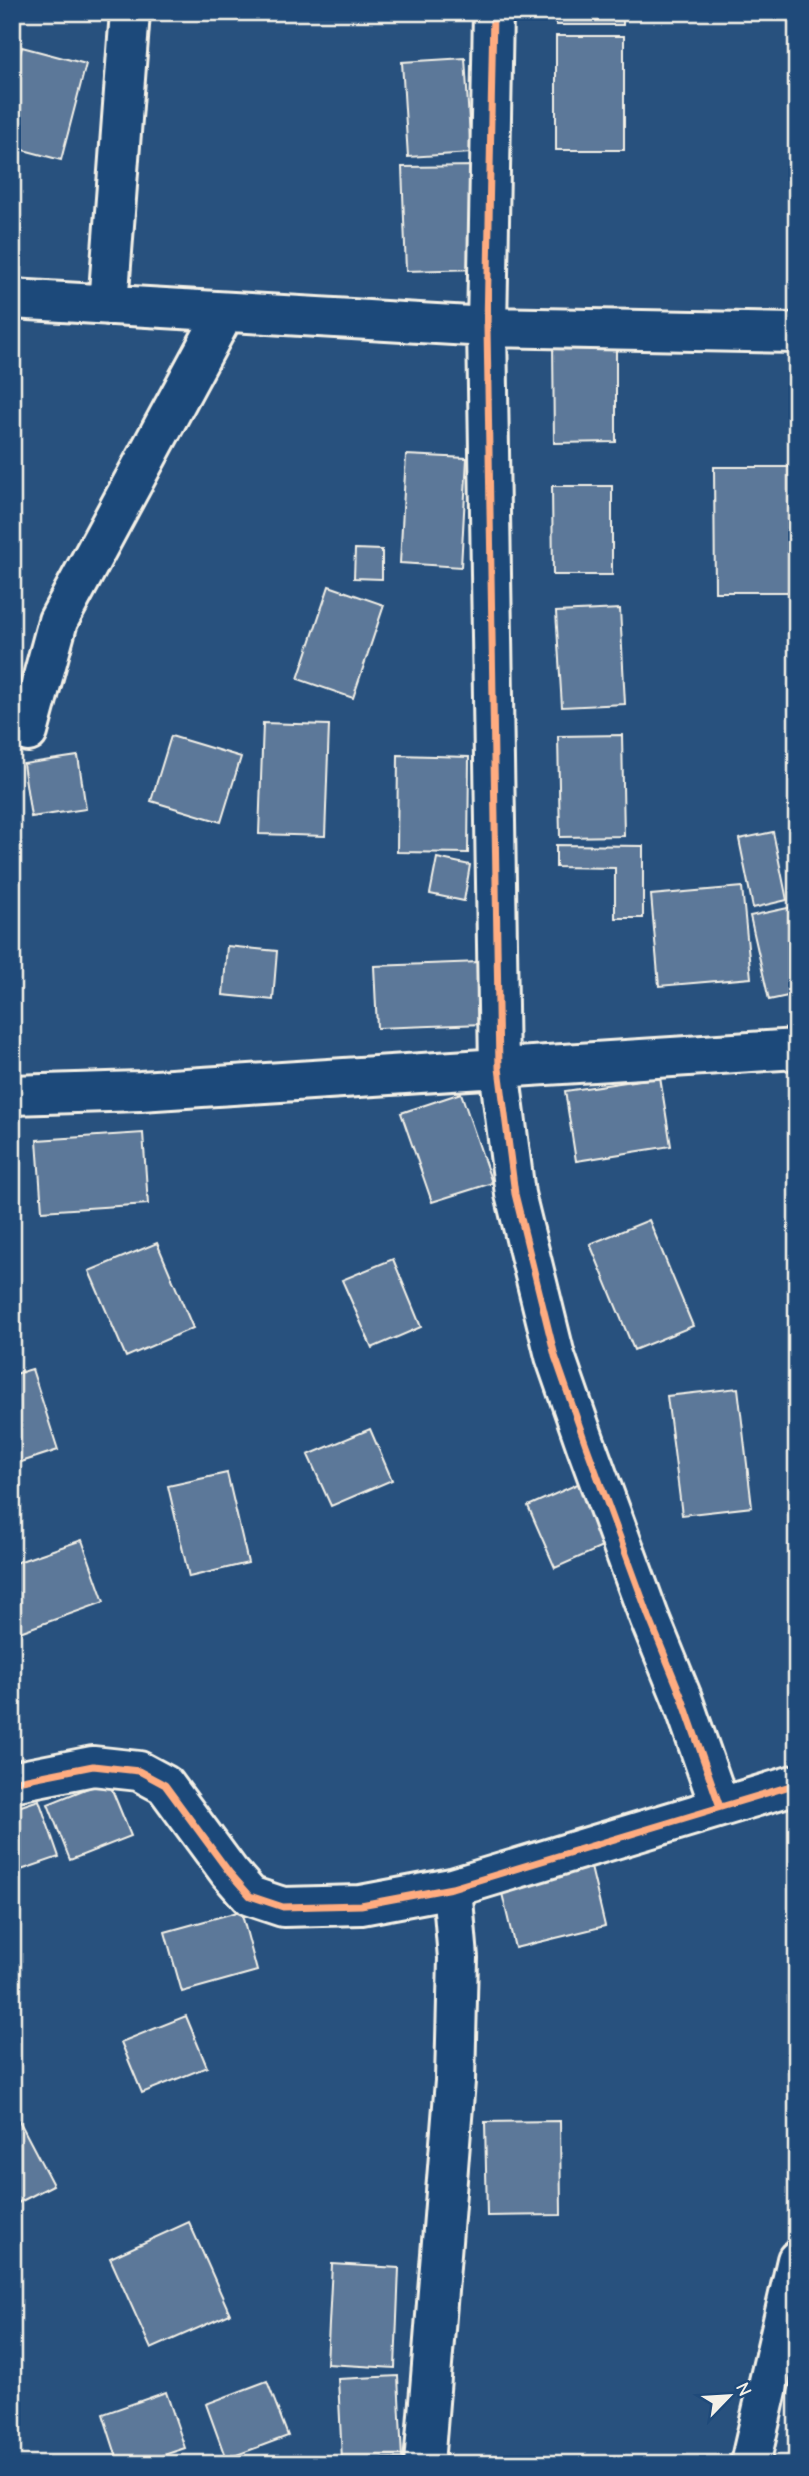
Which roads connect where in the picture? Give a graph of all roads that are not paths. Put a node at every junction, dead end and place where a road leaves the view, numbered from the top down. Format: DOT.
graph roads {
  1 [pos="130,12"];
  2 [pos="493,12"];
  3 [pos="12,299"];
  4 [pos="108,305"];
  5 [pos="225,312"];
  6 [pos="487,327"];
  7 [pos="797,333"];
  8 [pos="27,732"];
  9 [pos="797,1049"];
  10 [pos="499,1068"];
  11 [pos="12,1095"];
  12 [pos="12,1782"];
  13 [pos="797,1784"];
  14 [pos="720,1807"];
  15 [pos="452,1888"];
  16 [pos="797,2260"];
  17 [pos="424,2464"];
  18 [pos="750,2464"];
  1 -- 4 [label="street"];
  2 -- 6 [label="street"];
  3 -- 4 [label="street"];
  4 -- 5 [label="street"];
  5 -- 6 [label="street"];
  5 -- 8 [label="street"];
  6 -- 7 [label="street"];
  6 -- 10 [label="street"];
  9 -- 10 [label="street"];
  10 -- 11 [label="street"];
  10 -- 14 [label="street"];
  12 -- 15 [label="street"];
  13 -- 14 [label="street"];
  14 -- 15 [label="street"];
  15 -- 17 [label="street"];
  16 -- 18 [label="street"];
}
